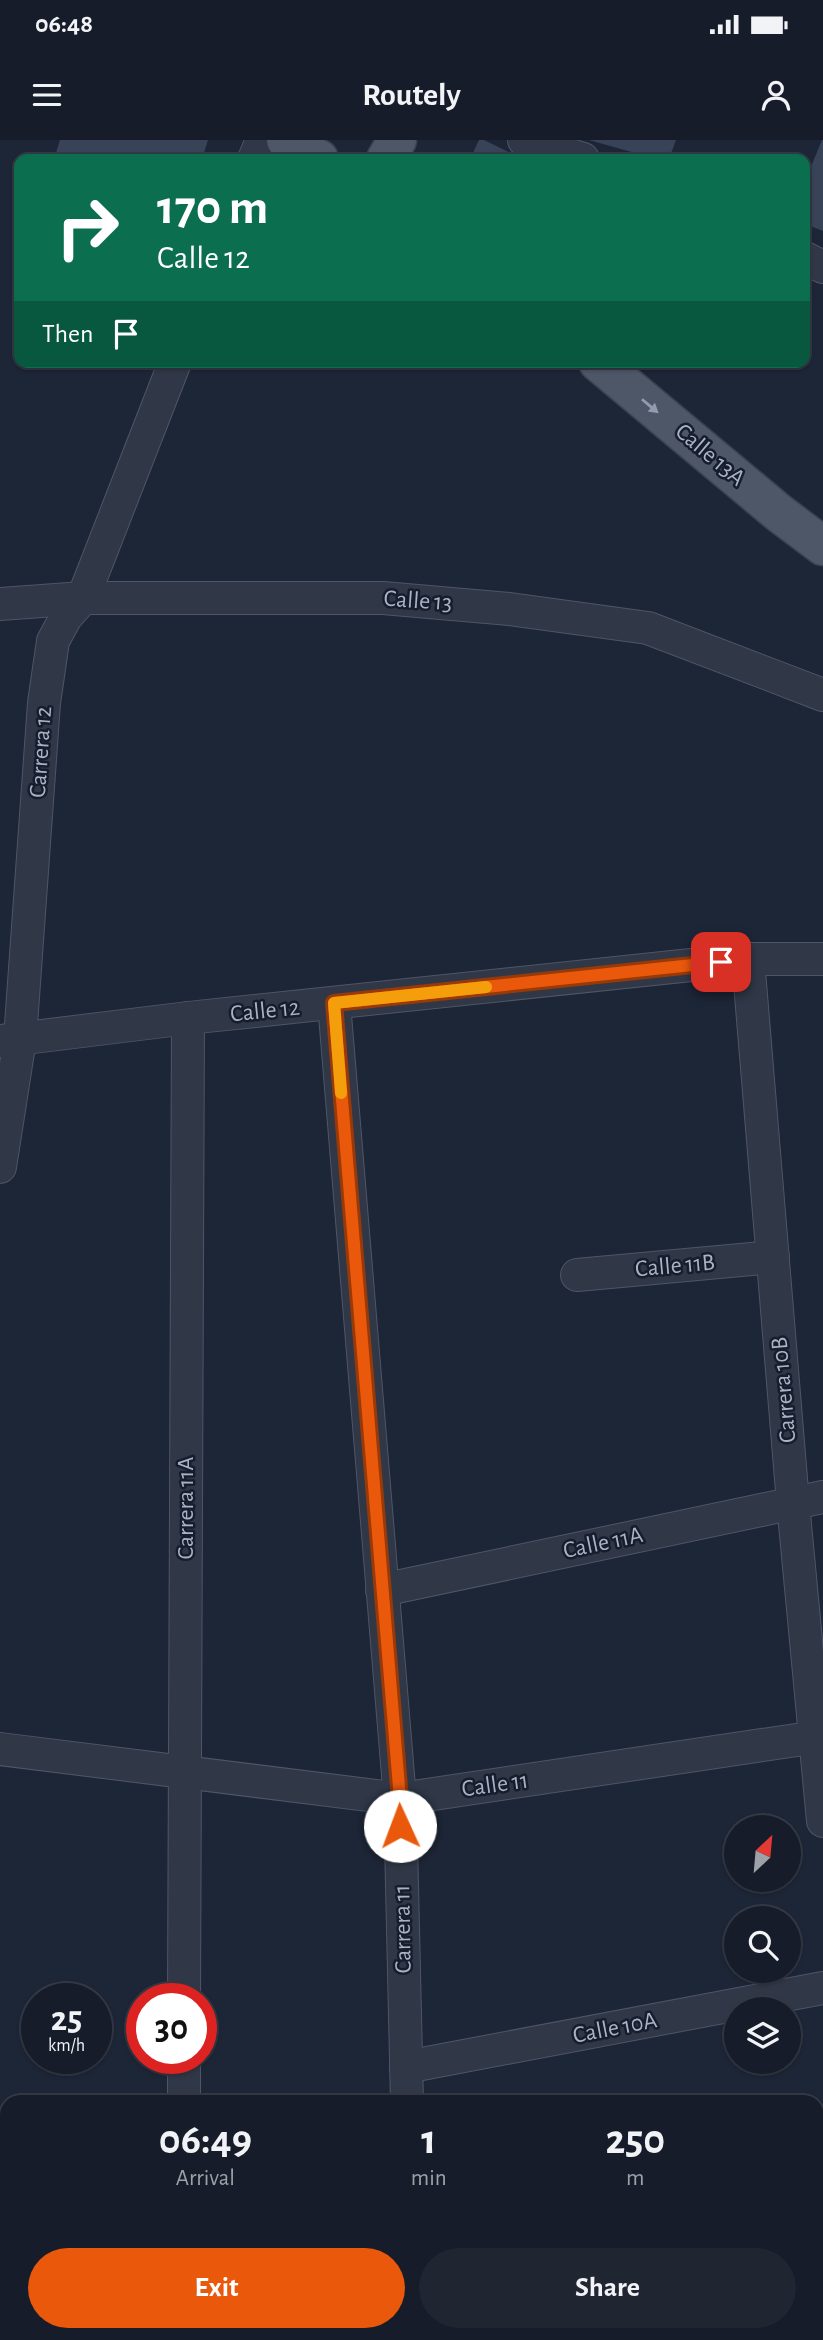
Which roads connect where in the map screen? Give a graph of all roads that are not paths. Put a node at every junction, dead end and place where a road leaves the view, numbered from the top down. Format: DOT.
graph roads {
  1 [pos="286,140"];
  2 [pos="524,140"];
  3 [pos="309,154"];
  4 [pos="567,154"];
  5 [pos="173,368"];
  6 [pos="605,368"];
  7 [pos="823,546"];
  8 [pos="83,598"];
  9 [pos="0,604"];
  10 [pos="823,695"];
  11 [pos="748,959"];
  12 [pos="823,959"];
  13 [pos="334,1003"];
  14 [pos="188,1018"];
  15 [pos="10,1040"];
  16 [pos="0,1167"];
  17 [pos="773,1256"];
  18 [pos="577,1275"];
  19 [pos="808,1500"];
  20 [pos="382,1590"];
  21 [pos="818,1737"];
  22 [pos="0,1749"];
  23 [pos="184,1771"];
  24 [pos="400,1799"];
  25 [pos="823,1821"];
  26 [pos="184,1983"];
  27 [pos="823,1988"];
  28 [pos="406,2067"];
  29 [pos="184,2074"];
  30 [pos="184,2095"];
  31 [pos="407,2095"];
  1 -- 3 [label="main road"];
  2 -- 4 [label="street"];
  5 -- 8 [label="street, Carrera 12"];
  6 -- 7 [label="main road, Calle 13A, one-way"];
  8 -- 9 [label="street, Calle 13"];
  8 -- 10 [label="street, Calle 13"];
  8 -- 15 [label="street, Carrera 12"];
  11 -- 12 [label="street, Calle 12"];
  11 -- 13 [label="street, Calle 12"];
  11 -- 17 [label="street, Carrera 10B"];
  13 -- 14 [label="street, Calle 12"];
  13 -- 20 [label="street, Carrera 11"];
  14 -- 15 [label="street, Calle 12"];
  14 -- 23 [label="street, Carrera 11A"];
  15 -- 16 [label="street, Carrera 12"];
  17 -- 18 [label="street, Calle 11B"];
  17 -- 19 [label="street, Carrera 10B"];
  19 -- 20 [label="street, Calle 11A"];
  19 -- 21 [label="street, Carrera 10B"];
  20 -- 24 [label="street, Carrera 11"];
  21 -- 24 [label="street, Calle 11"];
  21 -- 25 [label="street, Carrera 10B"];
  22 -- 23 [label="street, Calle 11"];
  23 -- 24 [label="street, Calle 11"];
  23 -- 26 [label="street, Carrera 11A"];
  24 -- 28 [label="street, Carrera 11"];
  27 -- 28 [label="street, Calle 10A"];
  28 -- 31 [label="street, Carrera 11"];
  29 -- 30 [label="street"];
}
